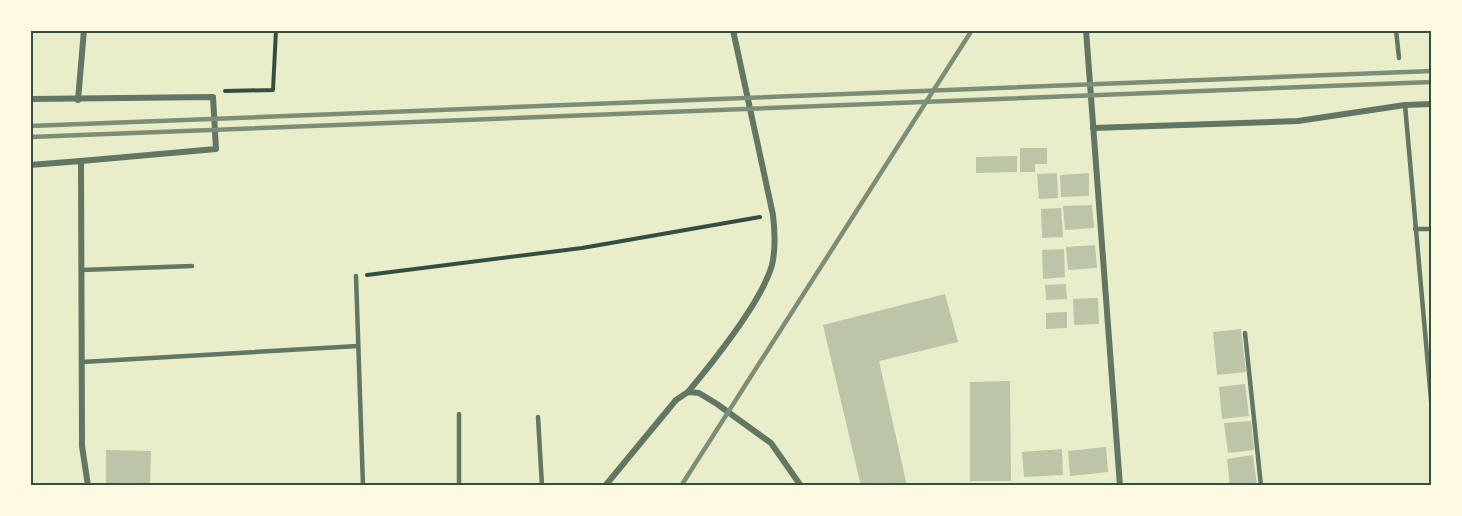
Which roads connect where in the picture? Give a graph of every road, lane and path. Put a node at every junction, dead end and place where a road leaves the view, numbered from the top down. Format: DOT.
graph roads {
  1 [pos="84,30"];
  2 [pos="276,30"];
  3 [pos="733,30"];
  4 [pos="1086,30"];
  5 [pos="1396,30"];
  6 [pos="1399,58"];
  7 [pos="213,97"];
  8 [pos="30,99"];
  9 [pos="78,100"];
  10 [pos="1432,104"];
  11 [pos="1405,105"];
  12 [pos="1093,128"];
  13 [pos="81,161"];
  14 [pos="30,165"];
  15 [pos="773,214"];
  16 [pos="1415,229"];
  17 [pos="1432,229"];
  18 [pos="192,266"];
  19 [pos="81,270"];
  20 [pos="356,276"];
  21 [pos="1245,333"];
  22 [pos="358,346"];
  23 [pos="82,362"];
  24 [pos="1430,374"];
  25 [pos="688,392"];
  26 [pos="1432,411"];
  27 [pos="459,414"];
  28 [pos="538,417"];
  29 [pos="88,486"];
  30 [pos="363,486"];
  31 [pos="459,486"];
  32 [pos="542,486"];
  33 [pos="605,486"];
  34 [pos="801,486"];
  35 [pos="1120,486"];
  36 [pos="1261,486"];
  1 -- 9 [label="street"];
  2 -- 7 [label="path"];
  3 -- 15 [label="street"];
  4 -- 12 [label="street"];
  5 -- 6 [label="lane"];
  7 -- 9 [label="street"];
  7 -- 13 [label="street"];
  8 -- 9 [label="street"];
  10 -- 11 [label="street"];
  11 -- 12 [label="street"];
  11 -- 16 [label="lane"];
  12 -- 35 [label="street"];
  13 -- 14 [label="street"];
  13 -- 19 [label="street"];
  15 -- 20 [label="path"];
  15 -- 25 [label="street"];
  16 -- 17 [label="lane"];
  16 -- 24 [label="lane"];
  18 -- 19 [label="lane"];
  19 -- 23 [label="street"];
  20 -- 22 [label="lane"];
  21 -- 36 [label="lane"];
  22 -- 23 [label="lane"];
  22 -- 30 [label="lane"];
  23 -- 29 [label="street"];
  24 -- 26 [label="lane"];
  25 -- 33 [label="street"];
  25 -- 34 [label="street"];
  27 -- 31 [label="lane"];
  28 -- 32 [label="lane"];
}
